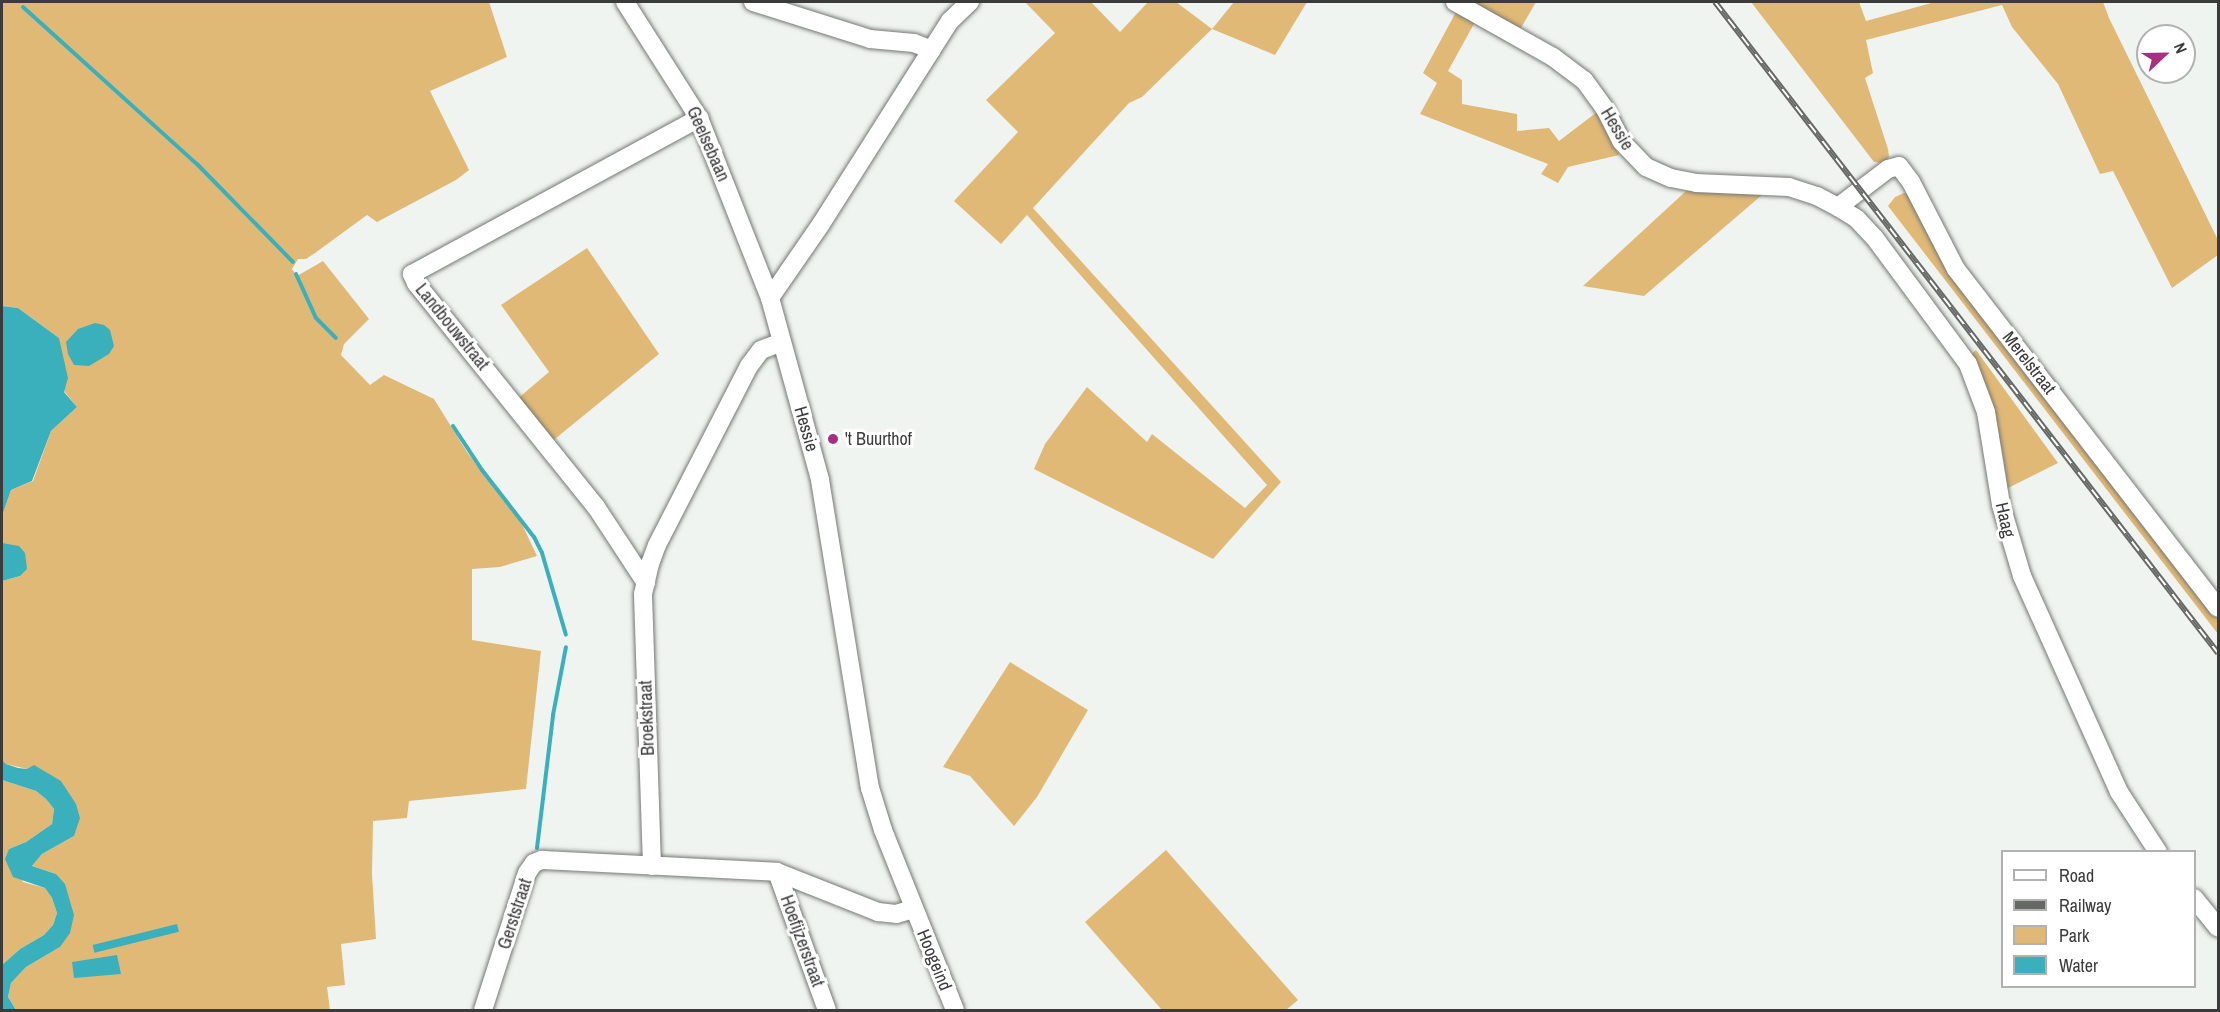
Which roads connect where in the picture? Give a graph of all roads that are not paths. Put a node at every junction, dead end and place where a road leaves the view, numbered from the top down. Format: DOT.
graph roads {
  1 [pos="625,2"];
  2 [pos="753,2"];
  3 [pos="970,2"];
  4 [pos="1455,2"];
  5 [pos="932,50"];
  6 [pos="699,118"];
  7 [pos="1838,207"];
  8 [pos="770,298"];
  9 [pos="782,342"];
  10 [pos="645,583"];
  11 [pos="2218,608"];
  12 [pos="2157,850"];
  13 [pos="652,866"];
  14 [pos="777,872"];
  15 [pos="2196,900"];
  16 [pos="914,909"];
  17 [pos="2218,928"];
  18 [pos="483,1011"];
  19 [pos="826,1011"];
  20 [pos="955,1011"];
  1 -- 6 [label="street, Geelsebaan"];
  2 -- 5 [label="street"];
  3 -- 5 [label="street"];
  4 -- 7 [label="street, Hessie"];
  5 -- 8 [label="street"];
  6 -- 8 [label="street, Geelsebaan"];
  6 -- 10 [label="street, Landbouwstraat"];
  7 -- 11 [label="street, Merelstraat"];
  7 -- 12 [label="street, Haag"];
  8 -- 9 [label="street, Hessie"];
  9 -- 10 [label="street, Broekstraat"];
  9 -- 16 [label="street, Hessie"];
  10 -- 13 [label="street, Broekstraat"];
  13 -- 14 [label="street"];
  13 -- 18 [label="street, Gerststraat"];
  14 -- 16 [label="street"];
  14 -- 19 [label="street, Hoefijzerstraat"];
  15 -- 17 [label="street"];
  16 -- 20 [label="street, Hoogeind"];
}
